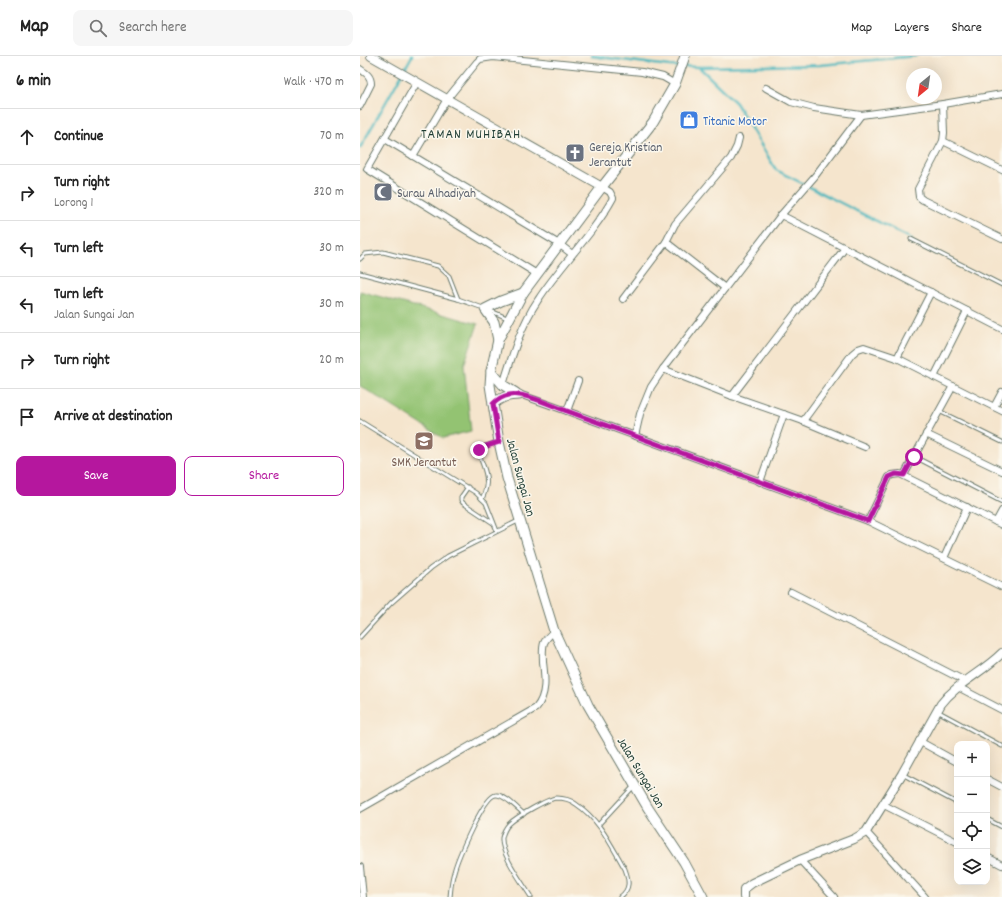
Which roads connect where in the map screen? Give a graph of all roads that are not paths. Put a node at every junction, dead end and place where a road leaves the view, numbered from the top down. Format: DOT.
graph roads {
  1 [pos="371,56"];
  2 [pos="684,57"];
  3 [pos="360,70"];
  4 [pos="415,81"];
  5 [pos="676,81"];
  6 [pos="766,88"];
  7 [pos="1002,94"];
  8 [pos="447,99"];
  9 [pos="943,104"];
  10 [pos="360,106"];
  11 [pos="861,115"];
  12 [pos="739,138"];
  13 [pos="385,139"];
  14 [pos="943,142"];
  15 [pos="413,156"];
  16 [pos="1002,170"];
  17 [pos="602,187"];
  18 [pos="781,215"];
  19 [pos="912,239"];
  20 [pos="1002,239"];
  21 [pos="666,242"];
  22 [pos="559,244"];
  23 [pos="844,248"];
  24 [pos="572,254"];
  25 [pos="360,259"];
  26 [pos="360,273"];
  27 [pos="537,274"];
  28 [pos="1002,285"];
  29 [pos="725,288"];
  30 [pos="931,292"];
  31 [pos="522,293"];
  32 [pos="458,299"];
  33 [pos="623,299"];
  34 [pos="485,308"];
  35 [pos="967,311"];
  36 [pos="508,319"];
  37 [pos="1002,329"];
  38 [pos="498,340"];
  39 [pos="897,358"];
  40 [pos="663,369"];
  41 [pos="491,372"];
  42 [pos="934,377"];
  43 [pos="578,381"];
  44 [pos="490,385"];
  45 [pos="503,385"];
  46 [pos="953,386"];
  47 [pos="1002,392"];
  48 [pos="518,394"];
  49 [pos="732,396"];
  50 [pos="493,404"];
  51 [pos="994,407"];
  52 [pos="567,411"];
  53 [pos="939,411"];
  54 [pos="1002,411"];
  55 [pos="784,414"];
  56 [pos="360,421"];
  57 [pos="803,421"];
  58 [pos="926,434"];
  59 [pos="635,436"];
  60 [pos="499,442"];
  61 [pos="1002,442"];
  62 [pos="865,447"];
  63 [pos="914,457"];
  64 [pos="1002,471"];
  65 [pos="904,475"];
  66 [pos="760,482"];
  67 [pos="468,487"];
  68 [pos="482,498"];
  69 [pos="1002,502"];
  70 [pos="967,507"];
  71 [pos="1002,511"];
  72 [pos="520,520"];
  73 [pos="868,521"];
  74 [pos="494,523"];
  75 [pos="999,523"];
  76 [pos="497,531"];
  77 [pos="944,558"];
  78 [pos="1002,587"];
  79 [pos="791,592"];
  80 [pos="554,631"];
  81 [pos="360,637"];
  82 [pos="1002,654"];
  83 [pos="965,681"];
  84 [pos="958,687"];
  85 [pos="1002,710"];
  86 [pos="937,711"];
  87 [pos="919,742"];
  88 [pos="1002,746"];
  89 [pos="954,760"];
  90 [pos="902,774"];
  91 [pos="990,781"];
  92 [pos="634,786"];
  93 [pos="1002,787"];
  94 [pos="954,801"];
  95 [pos="884,805"];
  96 [pos="360,809"];
  97 [pos="524,814"];
  98 [pos="990,821"];
  99 [pos="599,824"];
  100 [pos="1002,827"];
  101 [pos="866,832"];
  102 [pos="954,840"];
  103 [pos="990,858"];
  104 [pos="800,860"];
  105 [pos="1002,864"];
  106 [pos="360,867"];
  107 [pos="363,897"];
  108 [pos="450,897"];
  109 [pos="531,897"];
  110 [pos="620,897"];
  111 [pos="704,897"];
  112 [pos="744,897"];
  113 [pos="834,897"];
  114 [pos="925,897"];
  1 -- 4 [label="street"];
  2 -- 5 [label="main road, Jalan Sungai Jan"];
  3 -- 10 [label="street"];
  4 -- 8 [label="street"];
  4 -- 13 [label="street"];
  5 -- 8 [label="street"];
  5 -- 17 [label="main road, Jalan Sungai Jan"];
  6 -- 11 [label="street"];
  7 -- 9 [label="street"];
  8 -- 15 [label="street"];
  8 -- 17 [label="street"];
  9 -- 11 [label="street"];
  9 -- 14 [label="street"];
  11 -- 18 [label="street"];
  12 -- 21 [label="street"];
  13 -- 15 [label="street"];
  13 -- 27 [label="street"];
  14 -- 16 [label="street"];
  14 -- 20 [label="street"];
  15 -- 22 [label="street"];
  17 -- 22 [label="main road, Jalan Sungai Jan"];
  17 -- 24 [label="street"];
  18 -- 23 [label="street"];
  18 -- 29 [label="street"];
  19 -- 28 [label="lane"];
  21 -- 29 [label="street"];
  21 -- 33 [label="street"];
  22 -- 24 [label="street"];
  22 -- 27 [label="main road, Jalan Sungai Jan"];
  23 -- 30 [label="street"];
  23 -- 49 [label="street"];
  24 -- 45 [label="street"];
  25 -- 32 [label="lane"];
  26 -- 32 [label="lane"];
  27 -- 31 [label="main road, Jalan Sungai Jan"];
  29 -- 40 [label="street"];
  30 -- 35 [label="street"];
  30 -- 39 [label="street"];
  31 -- 34 [label="main road"];
  31 -- 36 [label="main road, Jalan Sungai Jan"];
  32 -- 34 [label="lane"];
  34 -- 36 [label="lane"];
  34 -- 38 [label="main road"];
  35 -- 37 [label="street"];
  35 -- 42 [label="street"];
  36 -- 38 [label="main road, Jalan Sungai Jan"];
  38 -- 41 [label="main road, Jalan Sungai Jan"];
  39 -- 42 [label="street"];
  39 -- 57 [label="street"];
  40 -- 49 [label="street"];
  40 -- 59 [label="street"];
  41 -- 44 [label="main road, Jalan Sungai Jan"];
  41 -- 45 [label="main road"];
  42 -- 46 [label="street"];
  43 -- 52 [label="street"];
  44 -- 48 [label="street"];
  44 -- 50 [label="main road, Jalan Sungai Jan"];
  45 -- 48 [label="main road"];
  46 -- 51 [label="street"];
  46 -- 53 [label="street"];
  47 -- 51 [label="street"];
  48 -- 50 [label="main road"];
  48 -- 52 [label="street"];
  49 -- 55 [label="street"];
  50 -- 60 [label="main road, Jalan Sungai Jan"];
  51 -- 54 [label="street"];
  52 -- 59 [label="street"];
  53 -- 58 [label="street"];
  53 -- 61 [label="lane"];
  55 -- 57 [label="street"];
  55 -- 66 [label="street"];
  56 -- 67 [label="lane"];
  57 -- 62 [label="street"];
  58 -- 63 [label="street"];
  58 -- 64 [label="street"];
  59 -- 66 [label="street"];
  60 -- 68 [label="lane"];
  60 -- 72 [label="main road, Jalan Sungai Jan"];
  63 -- 65 [label="street"];
  63 -- 69 [label="lane"];
  65 -- 70 [label="street"];
  65 -- 73 [label="street"];
  66 -- 73 [label="street"];
  67 -- 68 [label="lane"];
  67 -- 74 [label="lane"];
  68 -- 74 [label="lane"];
  70 -- 75 [label="street"];
  70 -- 77 [label="street"];
  71 -- 75 [label="street"];
  72 -- 76 [label="lane"];
  72 -- 80 [label="main road, Jalan Sungai Jan"];
  73 -- 77 [label="street"];
  74 -- 76 [label="lane"];
  76 -- 81 [label="lane"];
  77 -- 78 [label="street"];
  79 -- 83 [label="street"];
  80 -- 92 [label="main road, Jalan Sungai Jan"];
  80 -- 96 [label="street"];
  82 -- 83 [label="street"];
  83 -- 84 [label="street"];
  84 -- 85 [label="street"];
  84 -- 86 [label="street"];
  86 -- 87 [label="street"];
  86 -- 88 [label="lane"];
  87 -- 89 [label="street"];
  87 -- 90 [label="street"];
  90 -- 94 [label="lane"];
  90 -- 95 [label="street"];
  91 -- 93 [label="street"];
  92 -- 99 [label="lane"];
  92 -- 111 [label="main road, Jalan Sungai Jan"];
  95 -- 101 [label="street"];
  95 -- 102 [label="street"];
  97 -- 99 [label="lane"];
  97 -- 108 [label="lane"];
  97 -- 109 [label="lane"];
  98 -- 100 [label="lane"];
  99 -- 110 [label="lane"];
  101 -- 104 [label="street"];
  101 -- 114 [label="street"];
  103 -- 105 [label="street"];
  104 -- 112 [label="street"];
  104 -- 113 [label="street"];
  106 -- 107 [label="street"];
}
